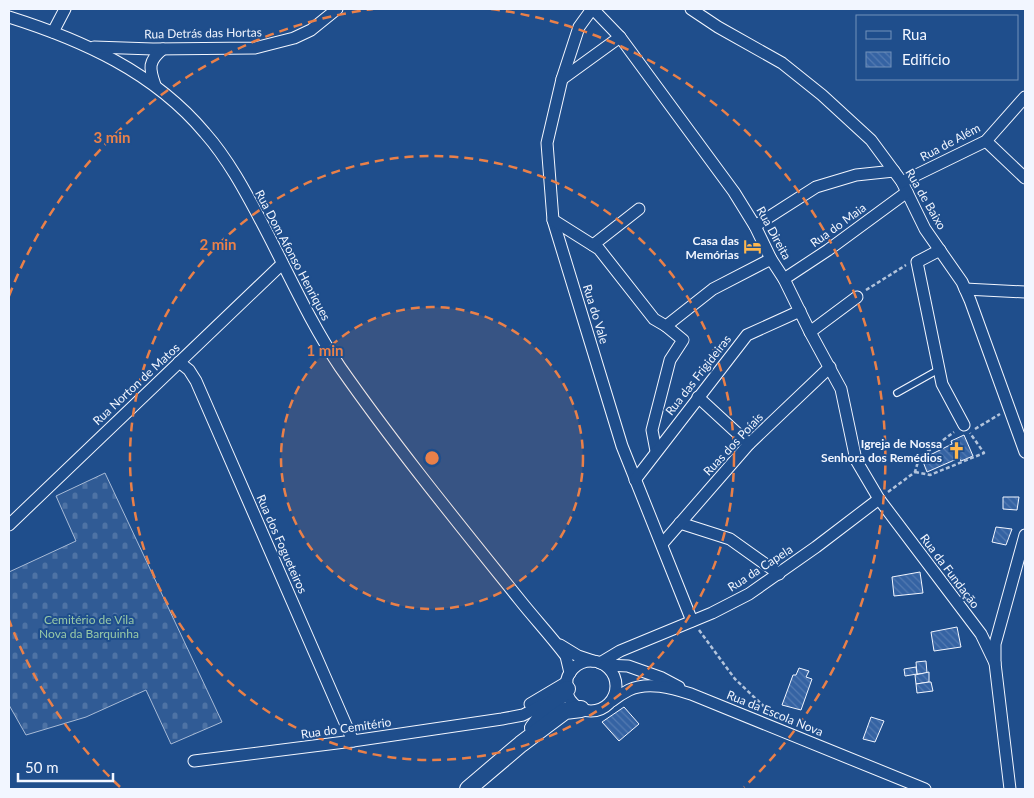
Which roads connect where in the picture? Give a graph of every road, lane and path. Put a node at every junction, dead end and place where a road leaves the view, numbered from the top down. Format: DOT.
graph roads {
  1 [pos="65,9"];
  2 [pos="337,9"];
  3 [pos="592,9"];
  4 [pos="691,9"];
  5 [pos="9,16"];
  6 [pos="53,32"];
  7 [pos="620,38"];
  8 [pos="89,46"];
  9 [pos="163,49"];
  10 [pos="562,79"];
  11 [pos="155,85"];
  12 [pos="1025,97"];
  13 [pos="986,141"];
  14 [pos="894,170"];
  15 [pos="1025,178"];
  16 [pos="904,187"];
  17 [pos="639,209"];
  18 [pos="553,220"];
  19 [pos="755,226"];
  20 [pos="593,245"];
  21 [pos="940,250"];
  22 [pos="771,259"];
  23 [pos="917,262"];
  24 [pos="282,264"];
  25 [pos="784,279"];
  26 [pos="965,288"];
  27 [pos="1025,292"];
  28 [pos="857,297"];
  29 [pos="800,311"];
  30 [pos="666,326"];
  31 [pos="810,332"];
  32 [pos="179,362"];
  33 [pos="830,367"];
  34 [pos="938,370"];
  35 [pos="897,392"];
  36 [pos="698,397"];
  37 [pos="1010,408"];
  38 [pos="964,425"];
  39 [pos="749,444"];
  40 [pos="656,451"];
  41 [pos="1025,452"];
  42 [pos="915,472"];
  43 [pos="635,480"];
  44 [pos="878,499"];
  45 [pos="680,523"];
  46 [pos="9,525"];
  47 [pos="1025,535"];
  48 [pos="662,544"];
  49 [pos="779,574"];
  50 [pos="692,621"];
  51 [pos="646,640"];
  52 [pos="557,643"];
  53 [pos="600,663"];
  54 [pos="995,663"];
  55 [pos="628,666"];
  56 [pos="568,692"];
  57 [pos="691,694"];
  58 [pos="612,701"];
  59 [pos="502,719"];
  60 [pos="781,730"];
  61 [pos="354,741"];
  62 [pos="521,744"];
  63 [pos="194,761"];
  64 [pos="468,789"];
  65 [pos="925,789"];
  66 [pos="1010,789"];
  1 -- 6 [label="street"];
  2 -- 9 [label="street, Rua Detrás das Hortas"];
  3 -- 7 [label="street, Rua Direita"];
  3 -- 10 [label="street, Rua do Vale"];
  4 -- 14 [label="street, Rua de Baixo"];
  5 -- 6 [label="street, Rua Dom Afonso Henriques"];
  6 -- 8 [label="street, Rua Dom Afonso Henriques"];
  7 -- 10 [label="street"];
  7 -- 19 [label="street, Rua Direita"];
  8 -- 9 [label="street, Rua Detrás das Hortas"];
  8 -- 11 [label="street, Rua Dom Afonso Henriques"];
  9 -- 11 [label="street"];
  10 -- 18 [label="street, Rua do Vale"];
  11 -- 24 [label="street, Rua Dom Afonso Henriques"];
  12 -- 13 [label="street, Rua de Além"];
  13 -- 15 [label="street"];
  13 -- 16 [label="street, Rua de Além"];
  14 -- 16 [label="street, Rua de Baixo"];
  14 -- 19 [label="street"];
  16 -- 21 [label="street, Rua de Baixo"];
  16 -- 25 [label="street, Rua do Maia"];
  17 -- 20 [label="street"];
  18 -- 20 [label="street"];
  18 -- 43 [label="street, Rua do Vale"];
  19 -- 22 [label="street, Rua Direita"];
  20 -- 30 [label="street"];
  21 -- 23 [label="street"];
  21 -- 26 [label="street, Rua de Baixo"];
  22 -- 25 [label="street, Rua Direita"];
  22 -- 30 [label="street"];
  23 -- 28 [label="path"];
  23 -- 34 [label="street"];
  24 -- 32 [label="street, Rua Norton de Matos"];
  24 -- 52 [label="street, Rua Dom Afonso Henriques"];
  25 -- 29 [label="street, Rua Direita"];
  26 -- 27 [label="street"];
  26 -- 37 [label="street, Rua de Baixo"];
  28 -- 31 [label="street"];
  29 -- 31 [label="street, Rua Direita"];
  29 -- 36 [label="street, Rua das Frigideiras"];
  30 -- 40 [label="street"];
  31 -- 33 [label="street, Rua Direita"];
  32 -- 46 [label="street, Rua Norton de Matos"];
  32 -- 61 [label="street, Rua dos Fogueteiros"];
  33 -- 39 [label="street, Ruas dos Poíais"];
  33 -- 44 [label="street, Rua Direita"];
  34 -- 35 [label="lane"];
  34 -- 38 [label="street"];
  36 -- 39 [label="street"];
  36 -- 40 [label="street, Rua das Frigideiras"];
  37 -- 41 [label="street, Rua de Baixo"];
  37 -- 42 [label="path"];
  38 -- 42 [label="path"];
  39 -- 45 [label="street, Ruas dos Poíais"];
  40 -- 43 [label="street, Rua das Frigideiras"];
  42 -- 44 [label="path"];
  43 -- 48 [label="street, Rua do Vale"];
  44 -- 49 [label="street, Rua da Capela"];
  44 -- 54 [label="street, Rua da Fundação"];
  45 -- 48 [label="street, Ruas dos Poíais"];
  45 -- 49 [label="street"];
  47 -- 54 [label="street"];
  48 -- 50 [label="street, Rua do Vale"];
  49 -- 50 [label="street, Rua da Capela"];
  50 -- 51 [label="street, Rua da Capela"];
  50 -- 60 [label="path"];
  51 -- 53 [label="street, Rua da Capela"];
  51 -- 55 [label="street, Rua da Capela"];
  52 -- 53 [label="street, Rua Dom Afonso Henriques"];
  52 -- 56 [label="street, Rua Dom Afonso Henriques"];
  53 -- 55 [label="street"];
  53 -- 56 [label="street"];
  53 -- 58 [label="street"];
  54 -- 66 [label="street"];
  55 -- 57 [label="street"];
  56 -- 58 [label="street"];
  56 -- 59 [label="street, Rua do Cemitério"];
  56 -- 59 [label="street, Rua do Cemitério"];
  56 -- 62 [label="street"];
  56 -- 62 [label="street"];
  57 -- 58 [label="street, Rua da Escola Nova"];
  57 -- 60 [label="street, Rua da Escola Nova"];
  59 -- 61 [label="street, Rua do Cemitério"];
  60 -- 65 [label="street, Rua da Escola Nova"];
  61 -- 63 [label="street, Rua do Cemitério"];
  62 -- 64 [label="street"];
}
